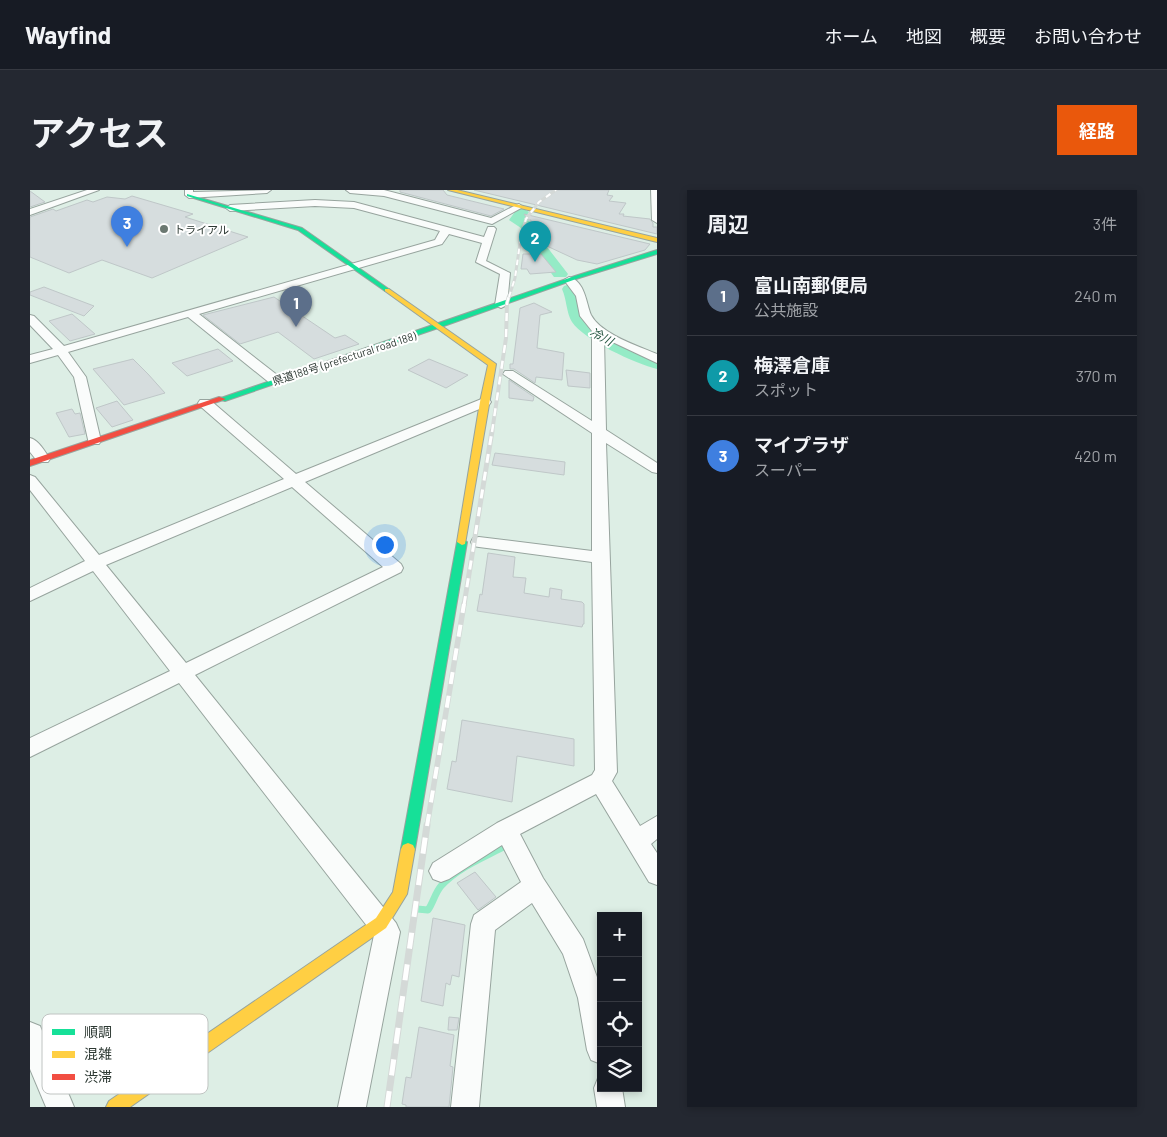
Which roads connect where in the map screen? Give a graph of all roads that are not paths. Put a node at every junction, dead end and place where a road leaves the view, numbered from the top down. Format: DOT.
graph roads {
  1 [pos="95,190"];
  2 [pos="267,190"];
  3 [pos="350,190"];
  4 [pos="451,190"];
  5 [pos="465,190"];
  6 [pos="656,190"];
  7 [pos="387,191"];
  8 [pos="189,192"];
  9 [pos="520,207"];
  10 [pos="230,208"];
  11 [pos="30,212"];
  12 [pos="657,220"];
  13 [pos="492,221"];
  14 [pos="446,230"];
  15 [pos="657,238"];
  16 [pos="486,241"];
  17 [pos="657,252"];
  18 [pos="355,266"];
  19 [pos="569,280"];
  20 [pos="501,304"];
  21 [pos="190,313"];
  22 [pos="30,318"];
  23 [pos="439,326"];
  24 [pos="598,331"];
  25 [pos="61,350"];
  26 [pos="30,359"];
  27 [pos="657,359"];
  28 [pos="509,374"];
  29 [pos="276,380"];
  30 [pos="484,402"];
  31 [pos="205,403"];
  32 [pos="598,432"];
  33 [pos="94,441"];
  34 [pos="30,442"];
  35 [pos="36,461"];
  36 [pos="657,470"];
  37 [pos="30,480"];
  38 [pos="293,482"];
  39 [pos="479,542"];
  40 [pos="600,558"];
  41 [pos="95,563"];
  42 [pos="30,595"];
  43 [pos="182,674"];
  44 [pos="30,748"];
  45 [pos="600,781"];
  46 [pos="657,826"];
  47 [pos="505,830"];
  48 [pos="637,841"];
  49 [pos="440,871"];
  50 [pos="657,874"];
  51 [pos="535,886"];
  52 [pos="381,923"];
  53 [pos="30,1036"];
  54 [pos="208,1043"];
  55 [pos="600,1047"];
  56 [pos="42,1064"];
  57 [pos="609,1092"];
  58 [pos="55,1094"];
  59 [pos="134,1094"];
  60 [pos="60,1107"];
  61 [pos="115,1107"];
  62 [pos="352,1107"];
  63 [pos="465,1107"];
  64 [pos="611,1107"];
  1 -- 11 [label="street"];
  2 -- 8 [label="street"];
  3 -- 7 [label="street"];
  4 -- 9 [label="street"];
  5 -- 15 [label="street"];
  6 -- 12 [label="street"];
  7 -- 13 [label="street"];
  8 -- 10 [label="street"];
  9 -- 13 [label="street"];
  9 -- 15 [label="street"];
  10 -- 14 [label="street"];
  10 -- 18 [label="street"];
  13 -- 16 [label="street"];
  14 -- 16 [label="street"];
  14 -- 18 [label="street"];
  16 -- 20 [label="street"];
  17 -- 19 [label="street, 県道188号 (prefectural road 188)"];
  18 -- 21 [label="street"];
  18 -- 23 [label="street"];
  19 -- 20 [label="street, 県道188号 (prefectural road 188)"];
  19 -- 24 [label="street"];
  20 -- 23 [label="street, 県道188号 (prefectural road 188)"];
  21 -- 25 [label="street"];
  21 -- 29 [label="street"];
  22 -- 25 [label="street"];
  23 -- 29 [label="street, 県道188号 (prefectural road 188)"];
  23 -- 30 [label="street"];
  24 -- 27 [label="street"];
  24 -- 32 [label="street"];
  25 -- 26 [label="street"];
  25 -- 33 [label="street"];
  28 -- 32 [label="street"];
  29 -- 31 [label="street, 県道188号 (prefectural road 188)"];
  30 -- 38 [label="street"];
  30 -- 52 [label="street"];
  31 -- 33 [label="street, 県道188号 (prefectural road 188)"];
  31 -- 38 [label="street"];
  32 -- 36 [label="street"];
  32 -- 40 [label="street"];
  33 -- 35 [label="street, 県道188号 (prefectural road 188)"];
  34 -- 35 [label="street"];
  37 -- 41 [label="street"];
  38 -- 41 [label="street"];
  38 -- 43 [label="street"];
  39 -- 40 [label="street"];
  40 -- 45 [label="street"];
  41 -- 42 [label="street"];
  41 -- 43 [label="street"];
  43 -- 44 [label="street"];
  43 -- 52 [label="street"];
  45 -- 47 [label="street"];
  45 -- 48 [label="street"];
  46 -- 48 [label="street"];
  47 -- 49 [label="street"];
  47 -- 51 [label="street"];
  48 -- 50 [label="street"];
  51 -- 55 [label="street"];
  51 -- 63 [label="street"];
  52 -- 54 [label="street"];
  52 -- 62 [label="street"];
  53 -- 56 [label="street"];
  57 -- 64 [label="street"];
  58 -- 60 [label="street"];
  59 -- 61 [label="street"];
}
